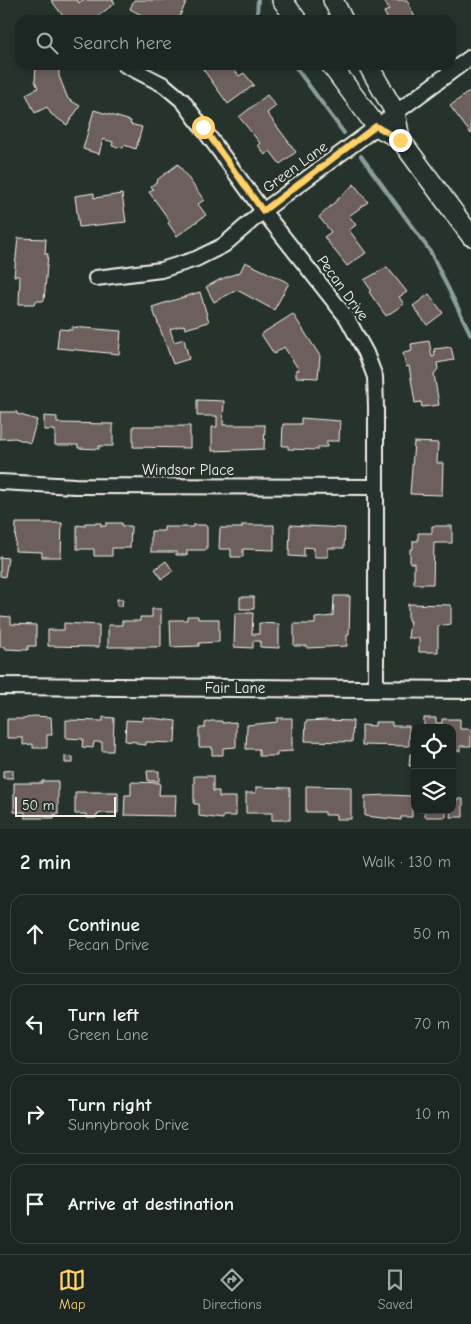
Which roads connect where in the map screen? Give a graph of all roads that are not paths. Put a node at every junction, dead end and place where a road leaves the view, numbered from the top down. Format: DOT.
graph roads {
  1 [pos="282,0"];
  2 [pos="333,0"];
  3 [pos="293,15"];
  4 [pos="340,15"];
  5 [pos="471,57"];
  6 [pos="456,68"];
  7 [pos="134,70"];
  8 [pos="335,70"];
  9 [pos="371,70"];
  10 [pos="453,70"];
  11 [pos="395,112"];
  12 [pos="376,126"];
  13 [pos="400,140"];
  14 [pos="263,211"];
  15 [pos="471,236"];
  16 [pos="96,278"];
  17 [pos="0,482"];
  18 [pos="375,487"];
  19 [pos="0,686"];
  20 [pos="376,689"];
  21 [pos="471,690"];
  1 -- 3 [label="main road"];
  2 -- 4 [label="main road"];
  5 -- 6 [label="street, Green Lane"];
  7 -- 14 [label="street, Pecan Drive"];
  8 -- 12 [label="main road"];
  9 -- 11 [label="main road"];
  10 -- 11 [label="street, Green Lane"];
  11 -- 12 [label="street, Green Lane"];
  11 -- 13 [label="main road"];
  12 -- 13 [label="main road"];
  12 -- 14 [label="street, Green Lane"];
  13 -- 15 [label="main road"];
  14 -- 16 [label="street, Green Lane"];
  14 -- 18 [label="street, Pecan Drive"];
  17 -- 18 [label="street, Windsor Place"];
  18 -- 20 [label="street, Pecan Drive"];
  19 -- 20 [label="street, Fair Lane"];
  20 -- 21 [label="street, Fair Lane"];
}
